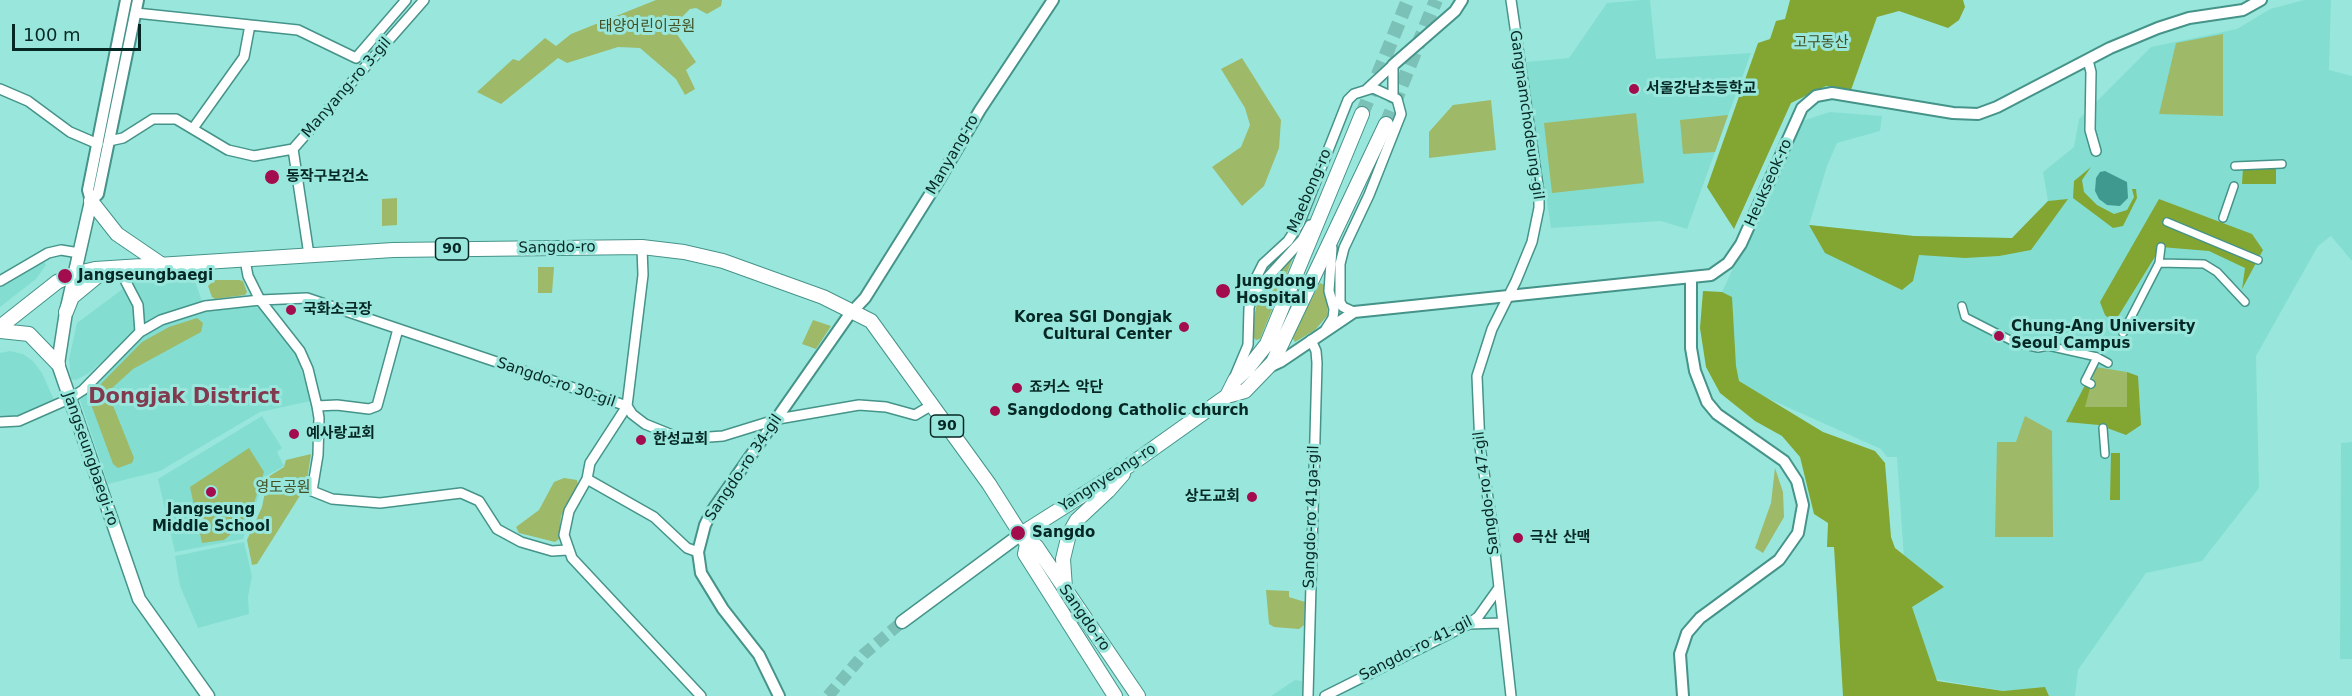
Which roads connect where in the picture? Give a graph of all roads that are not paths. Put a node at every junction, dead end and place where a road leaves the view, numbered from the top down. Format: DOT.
graph roads {
  1 [pos="126,0"];
  2 [pos="138,0"];
  3 [pos="406,0"];
  4 [pos="424,0"];
  5 [pos="1053,0"];
  6 [pos="1462,0"];
  7 [pos="1510,0"];
  8 [pos="2261,0"];
  9 [pos="136,13"];
  10 [pos="250,25"];
  11 [pos="2088,60"];
  12 [pos="1393,65"];
  13 [pos="0,89"];
  14 [pos="1367,89"];
  15 [pos="1393,96"];
  16 [pos="1362,114"];
  17 [pos="1386,124"];
  18 [pos="194,127"];
  19 [pos="104,143"];
  20 [pos="293,149"];
  21 [pos="2096,151"];
  22 [pos="2282,164"];
  23 [pos="2235,166"];
  24 [pos="2234,186"];
  25 [pos="1327,194"];
  26 [pos="91,201"];
  27 [pos="2223,218"];
  28 [pos="2167,222"];
  29 [pos="1335,237"];
  30 [pos="642,247"];
  31 [pos="2161,247"];
  32 [pos="79,253"];
  33 [pos="309,255"];
  34 [pos="245,260"];
  35 [pos="2258,260"];
  36 [pos="2159,263"];
  37 [pos="161,264"];
  38 [pos="127,267"];
  39 [pos="106,269"];
  40 [pos="74,274"];
  41 [pos="1691,279"];
  42 [pos="0,281"];
  43 [pos="1508,295"];
  44 [pos="260,300"];
  45 [pos="2245,302"];
  46 [pos="1249,306"];
  47 [pos="1338,306"];
  48 [pos="1962,306"];
  49 [pos="854,311"];
  50 [pos="66,312"];
  51 [pos="1354,312"];
  52 [pos="0,329"];
  53 [pos="398,329"];
  54 [pos="1326,329"];
  55 [pos="140,332"];
  56 [pos="2123,333"];
  57 [pos="1311,340"];
  58 [pos="2097,357"];
  59 [pos="2108,363"];
  60 [pos="58,364"];
  61 [pos="1268,367"];
  62 [pos="1234,380"];
  63 [pos="2091,384"];
  64 [pos="1227,396"];
  65 [pos="69,399"];
  66 [pos="932,405"];
  67 [pos="317,406"];
  68 [pos="627,406"];
  69 [pos="778,419"];
  70 [pos="0,422"];
  71 [pos="2103,428"];
  72 [pos="2105,454"];
  73 [pos="1130,465"];
  74 [pos="587,479"];
  75 [pos="1024,539"];
  76 [pos="567,550"];
  77 [pos="699,552"];
  78 [pos="1497,589"];
  79 [pos="1066,593"];
  80 [pos="902,622"];
  81 [pos="1502,623"];
  82 [pos="1467,625"];
  83 [pos="208,696"];
  84 [pos="701,696"];
  85 [pos="779,696"];
  86 [pos="1115,696"];
  87 [pos="1138,696"];
  88 [pos="1308,696"];
  89 [pos="1325,696"];
  90 [pos="1511,696"];
  91 [pos="1683,696"];
  1 -- 19 [label="street, Jangseungbaegi-ro"];
  2 -- 9 [label="street, Jangseungbaegi-ro"];
  3 -- 10 [label="street"];
  4 -- 20 [label="street, Manyang-ro 3-gil"];
  5 -- 49 [label="street, Manyang-ro"];
  6 -- 12 [label="street"];
  7 -- 43 [label="street, Gangnamchodeung-gil"];
  8 -- 11 [label="street, Heukseok-ro"];
  9 -- 10 [label="street"];
  9 -- 19 [label="street, Jangseungbaegi-ro"];
  10 -- 18 [label="street"];
  11 -- 21 [label="street"];
  11 -- 41 [label="street, Heukseok-ro"];
  12 -- 14 [label="street, Maebong-ro"];
  12 -- 15 [label="street"];
  13 -- 19 [label="street"];
  14 -- 15 [label="street"];
  14 -- 46 [label="street, Maebong-ro"];
  15 -- 47 [label="street"];
  16 -- 25 [label="main road"];
  17 -- 29 [label="main road, Yangnyeong-ro"];
  18 -- 19 [label="street"];
  18 -- 20 [label="street"];
  19 -- 26 [label="street, Jangseungbaegi-ro"];
  20 -- 33 [label="street, Manyang-ro 3-gil"];
  22 -- 23 [label="street"];
  24 -- 27 [label="street"];
  25 -- 46 [label="street"];
  25 -- 62 [label="main road"];
  26 -- 32 [label="main road, Jangseungbaegi-ro"];
  26 -- 37 [label="main road"];
  28 -- 35 [label="street"];
  29 -- 47 [label="street"];
  29 -- 61 [label="main road, Yangnyeong-ro"];
  30 -- 33 [label="main road, Sangdo-ro / 90"];
  30 -- 49 [label="main road, Sangdo-ro / 90"];
  30 -- 68 [label="street"];
  31 -- 36 [label="street"];
  32 -- 40 [label="main road, Jangseungbaegi-ro"];
  32 -- 42 [label="street"];
  33 -- 34 [label="main road, Sangdo-ro / 90"];
  34 -- 37 [label="main road, Sangdo-ro / 90"];
  34 -- 44 [label="street"];
  36 -- 45 [label="street"];
  36 -- 56 [label="street"];
  37 -- 38 [label="main road, Sangdo-ro / 90"];
  38 -- 39 [label="main road, Sangdo-ro / 90"];
  38 -- 55 [label="street"];
  39 -- 40 [label="main road, Sangdo-ro / 90"];
  39 -- 50 [label="main road"];
  40 -- 50 [label="main road, Jangseungbaegi-ro"];
  40 -- 52 [label="main road, Sangdo-ro / 90"];
  41 -- 43 [label="street, Heukseok-ro"];
  41 -- 91 [label="street"];
  43 -- 51 [label="street, Heukseok-ro"];
  43 -- 78 [label="street, Sangdo-ro 47-gil"];
  44 -- 53 [label="street, Sangdo-ro 30-gil"];
  44 -- 55 [label="street, Sangdo-ro 30-gil"];
  44 -- 67 [label="street"];
  46 -- 62 [label="street, Maebong-ro"];
  47 -- 51 [label="street"];
  47 -- 54 [label="street"];
  48 -- 58 [label="street"];
  49 -- 66 [label="main road, Sangdo-ro / 90"];
  49 -- 69 [label="street, Sangdo-ro 34-gil"];
  50 -- 60 [label="main road, Jangseungbaegi-ro"];
  51 -- 54 [label="street, Heukseok-ro"];
  52 -- 60 [label="main road"];
  53 -- 67 [label="street"];
  53 -- 68 [label="street, Sangdo-ro 30-gil"];
  54 -- 57 [label="street, Heukseok-ro"];
  55 -- 65 [label="street, Sangdo-ro 30-gil"];
  57 -- 61 [label="street, Heukseok-ro"];
  57 -- 88 [label="street, Sangdo-ro 41ga-gil"];
  58 -- 59 [label="street"];
  58 -- 63 [label="street"];
  60 -- 65 [label="main road, Jangseungbaegi-ro"];
  61 -- 64 [label="main road, Yangnyeong-ro"];
  62 -- 64 [label="main road"];
  64 -- 73 [label="main road, Yangnyeong-ro"];
  65 -- 70 [label="street, Sangdo-ro 30-gil"];
  65 -- 83 [label="main road, Jangseungbaegi-ro"];
  66 -- 69 [label="street"];
  66 -- 75 [label="main road, Sangdo-ro / 90"];
  67 -- 76 [label="street"];
  68 -- 69 [label="street, Sangdo-ro 30-gil"];
  68 -- 74 [label="street"];
  69 -- 77 [label="street, Sangdo-ro 34-gil"];
  71 -- 72 [label="street"];
  73 -- 75 [label="main road, Yangnyeong-ro"];
  73 -- 79 [label="main road"];
  74 -- 76 [label="street"];
  74 -- 77 [label="street"];
  75 -- 79 [label="main road, Sangdo-ro / 90"];
  75 -- 80 [label="main road, Yangnyeong-ro"];
  75 -- 86 [label="main road, Sangdo-ro / 90"];
  76 -- 84 [label="street"];
  77 -- 85 [label="street, Sangdo-ro 34-gil"];
  78 -- 81 [label="street, Sangdo-ro 47-gil"];
  78 -- 82 [label="street, Sangdo-ro 41-gil"];
  79 -- 87 [label="main road, Sangdo-ro / 90"];
  81 -- 82 [label="street"];
  81 -- 90 [label="street, Sangdo-ro 47-gil"];
  82 -- 89 [label="street, Sangdo-ro 41-gil"];
}
